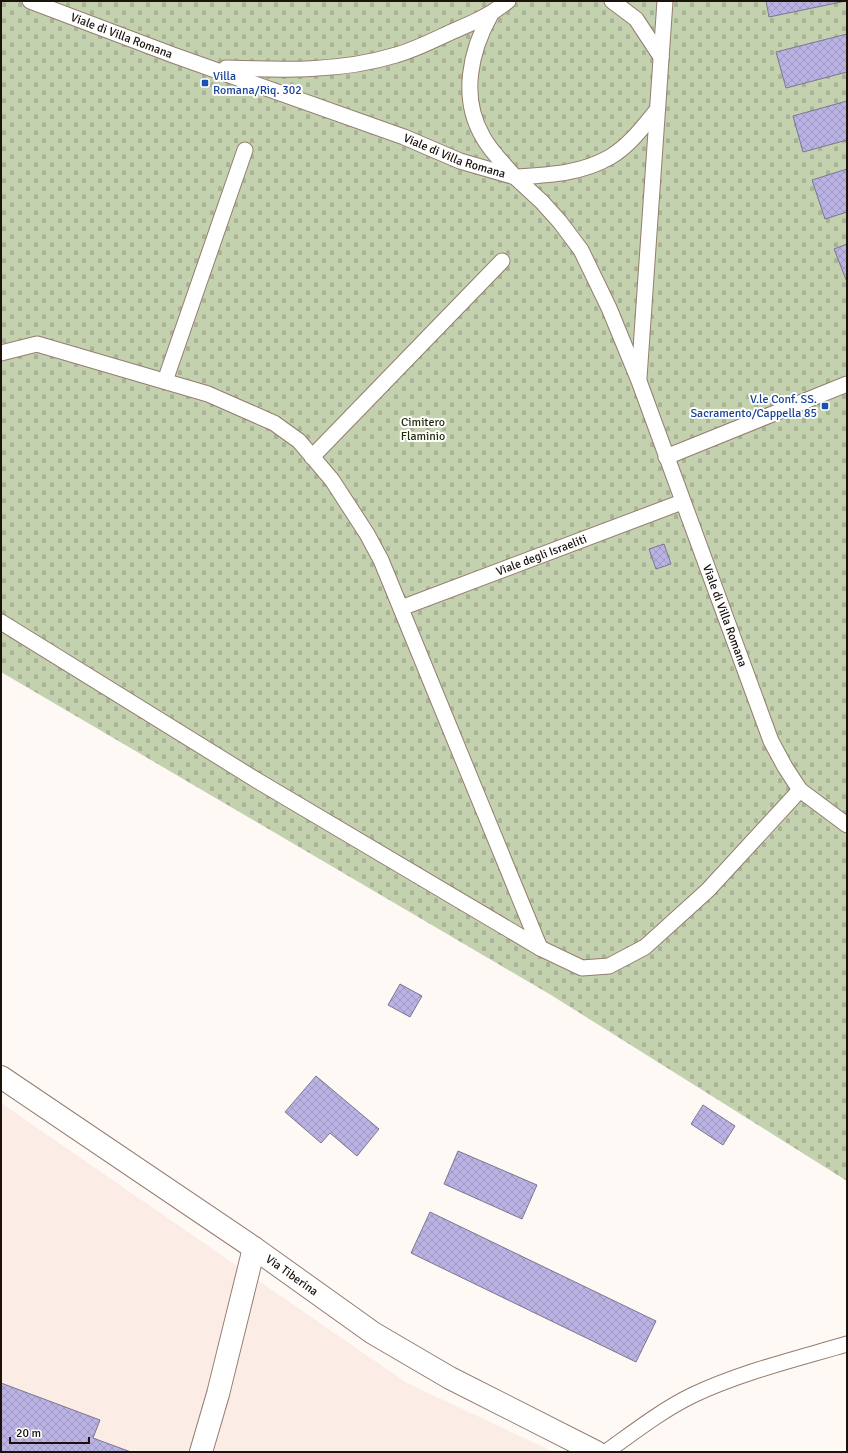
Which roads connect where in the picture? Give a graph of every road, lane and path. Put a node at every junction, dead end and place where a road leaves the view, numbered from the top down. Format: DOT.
graph roads {
  1 [pos="30,1"];
  2 [pos="508,1"];
  3 [pos="612,1"];
  4 [pos="665,1"];
  5 [pos="491,14"];
  6 [pos="662,57"];
  7 [pos="213,68"];
  8 [pos="657,110"];
  9 [pos="245,150"];
  10 [pos="515,177"];
  11 [pos="502,261"];
  12 [pos="1,353"];
  13 [pos="165,381"];
  14 [pos="639,381"];
  15 [pos="847,384"];
  16 [pos="312,457"];
  17 [pos="666,457"];
  18 [pos="682,502"];
  19 [pos="401,608"];
  20 [pos="1,622"];
  21 [pos="800,790"];
  22 [pos="847,825"];
  23 [pos="540,948"];
  24 [pos="1,1077"];
  25 [pos="254,1248"];
  26 [pos="847,1344"];
  27 [pos="201,1452"];
  28 [pos="596,1452"];
  29 [pos="606,1452"];
  1 -- 7 [label="lane, Viale di Villa Romana"];
  2 -- 5 [label="lane, Viale di Villa Romana"];
  3 -- 6 [label="lane"];
  4 -- 6 [label="lane, Viale di Villa Romana"];
  5 -- 7 [label="lane, Viale di Villa Romana"];
  5 -- 10 [label="lane"];
  6 -- 8 [label="lane, Viale di Villa Romana"];
  7 -- 10 [label="lane, Viale di Villa Romana"];
  8 -- 10 [label="lane"];
  8 -- 14 [label="lane, Viale di Villa Romana"];
  9 -- 13 [label="lane"];
  10 -- 14 [label="lane, Viale di Villa Romana"];
  11 -- 16 [label="lane"];
  12 -- 13 [label="lane"];
  13 -- 16 [label="lane"];
  14 -- 17 [label="lane, Viale di Villa Romana"];
  15 -- 17 [label="lane"];
  16 -- 19 [label="lane"];
  17 -- 18 [label="lane, Viale di Villa Romana"];
  18 -- 19 [label="lane, Viale degli Israeliti"];
  18 -- 21 [label="lane, Viale di Villa Romana"];
  19 -- 23 [label="lane"];
  20 -- 23 [label="lane"];
  21 -- 22 [label="lane, Viale di Villa Romana"];
  21 -- 23 [label="lane"];
  24 -- 25 [label="main road, Via Tiberina"];
  25 -- 27 [label="main road"];
  25 -- 28 [label="main road, Via Tiberina"];
  26 -- 29 [label="lane"];
}
